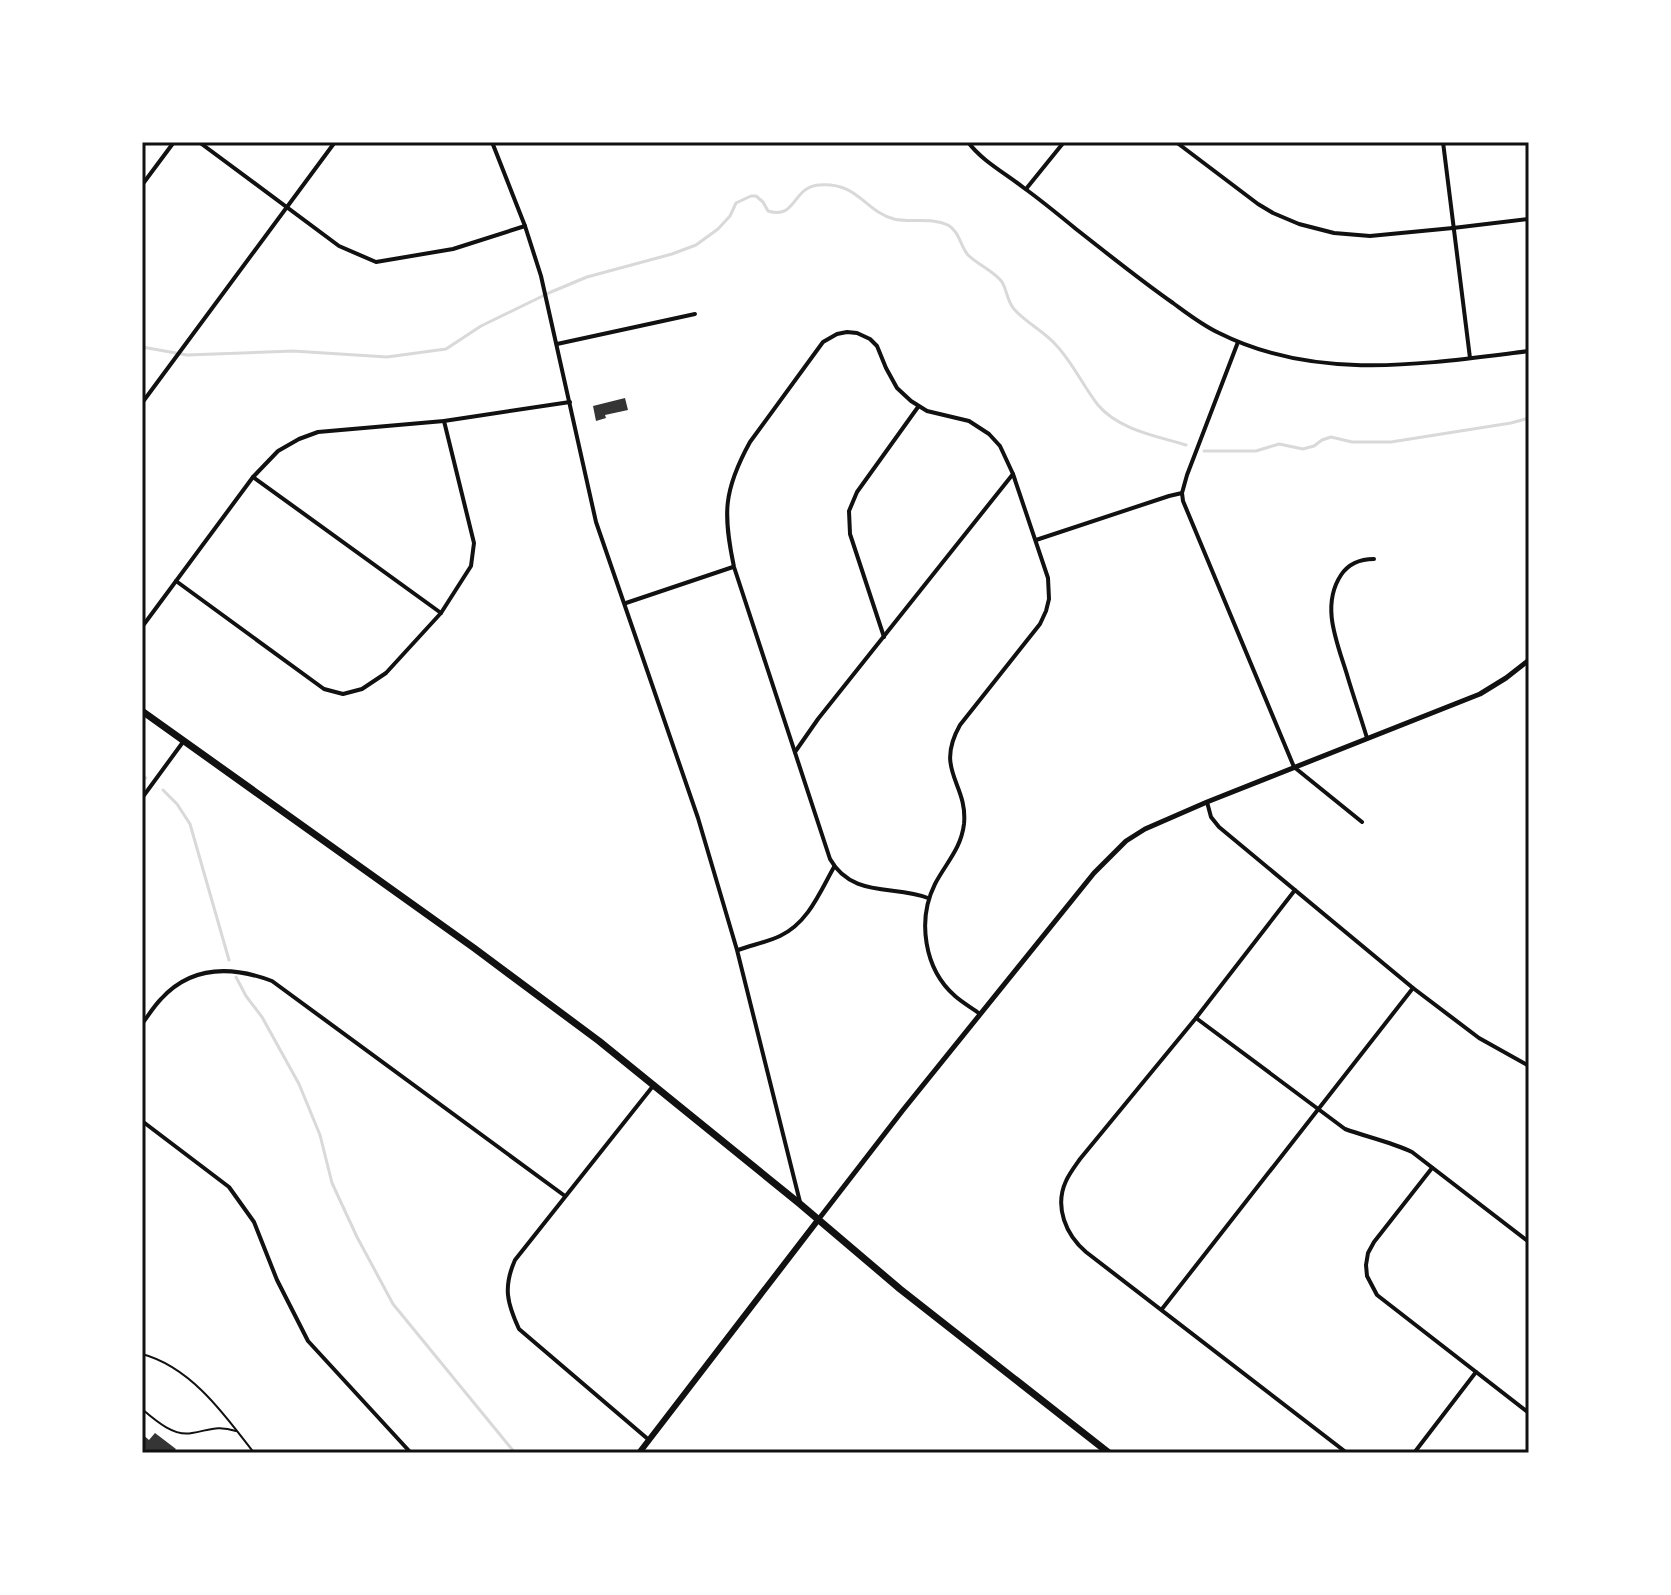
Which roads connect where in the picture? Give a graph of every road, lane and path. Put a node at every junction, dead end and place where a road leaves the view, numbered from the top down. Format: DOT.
graph roads {
  1 [pos="174,142"];
  2 [pos="199,142"];
  3 [pos="335,142"];
  4 [pos="492,142"];
  5 [pos="968,142"];
  6 [pos="1064,142"];
  7 [pos="1176,142"];
  8 [pos="1443,142"];
  9 [pos="142,185"];
  10 [pos="1026,189"];
  11 [pos="287,207"];
  12 [pos="1529,219"];
  13 [pos="525,226"];
  14 [pos="1453,228"];
  15 [pos="695,314"];
  16 [pos="1238,342"];
  17 [pos="557,344"];
  18 [pos="1529,351"];
  19 [pos="1470,358"];
  20 [pos="570,402"];
  21 [pos="142,403"];
  22 [pos="918,407"];
  23 [pos="444,421"];
  24 [pos="1013,474"];
  25 [pos="253,477"];
  26 [pos="1182,493"];
  27 [pos="1036,541"];
  28 [pos="1374,559"];
  29 [pos="734,567"];
  30 [pos="176,581"];
  31 [pos="626,603"];
  32 [pos="441,613"];
  33 [pos="142,627"];
  34 [pos="884,637"];
  35 [pos="1529,660"];
  36 [pos="142,711"];
  37 [pos="1367,738"];
  38 [pos="184,740"];
  39 [pos="795,753"];
  40 [pos="1294,767"];
  41 [pos="142,798"];
  42 [pos="1207,802"];
  43 [pos="1362,822"];
  44 [pos="834,867"];
  45 [pos="1295,890"];
  46 [pos="928,898"];
  47 [pos="737,950"];
  48 [pos="1413,988"];
  49 [pos="980,1014"];
  50 [pos="1196,1018"];
  51 [pos="142,1024"];
  52 [pos="1529,1066"];
  53 [pos="654,1085"];
  54 [pos="1318,1110"];
  55 [pos="142,1121"];
  56 [pos="1432,1168"];
  57 [pos="565,1196"];
  58 [pos="800,1204"];
  59 [pos="818,1220"];
  60 [pos="1529,1242"];
  61 [pos="1162,1309"];
  62 [pos="142,1354"];
  63 [pos="1476,1372"];
  64 [pos="142,1409"];
  65 [pos="1529,1413"];
  66 [pos="237,1431"];
  67 [pos="649,1440"];
  68 [pos="1103,1451"];
  69 [pos="254,1453"];
  70 [pos="411,1453"];
  71 [pos="639,1453"];
  72 [pos="1347,1453"];
  73 [pos="1414,1453"];
  1 -- 9 [label="street"];
  2 -- 11 [label="street"];
  3 -- 11 [label="street"];
  4 -- 13 [label="street"];
  5 -- 10 [label="street"];
  6 -- 10 [label="street"];
  7 -- 14 [label="street"];
  8 -- 14 [label="street"];
  10 -- 16 [label="street"];
  11 -- 13 [label="street"];
  11 -- 21 [label="street"];
  12 -- 14 [label="street"];
  13 -- 17 [label="street"];
  14 -- 19 [label="street"];
  15 -- 17 [label="street"];
  16 -- 19 [label="street"];
  16 -- 26 [label="street"];
  17 -- 20 [label="street"];
  18 -- 19 [label="street"];
  20 -- 23 [label="street"];
  20 -- 31 [label="street"];
  22 -- 24 [label="street"];
  22 -- 29 [label="street"];
  22 -- 34 [label="street"];
  23 -- 25 [label="street"];
  23 -- 32 [label="street"];
  24 -- 27 [label="street"];
  24 -- 34 [label="street"];
  25 -- 30 [label="street"];
  25 -- 32 [label="street"];
  26 -- 27 [label="street"];
  26 -- 40 [label="street"];
  27 -- 46 [label="street"];
  28 -- 37 [label="street"];
  29 -- 31 [label="street"];
  29 -- 39 [label="street"];
  30 -- 32 [label="street"];
  30 -- 33 [label="street"];
  31 -- 47 [label="street"];
  34 -- 39 [label="street"];
  35 -- 37 [label="street"];
  36 -- 38 [label="main road"];
  37 -- 40 [label="street"];
  38 -- 41 [label="street"];
  38 -- 53 [label="main road"];
  39 -- 44 [label="street"];
  40 -- 42 [label="street"];
  40 -- 43 [label="street"];
  42 -- 45 [label="street"];
  42 -- 49 [label="street"];
  44 -- 46 [label="street"];
  44 -- 47 [label="street"];
  45 -- 48 [label="street"];
  45 -- 50 [label="street"];
  46 -- 49 [label="street"];
  47 -- 58 [label="street"];
  48 -- 52 [label="street"];
  48 -- 54 [label="street"];
  49 -- 59 [label="street"];
  50 -- 54 [label="street"];
  50 -- 61 [label="street"];
  51 -- 57 [label="street"];
  53 -- 57 [label="street"];
  53 -- 58 [label="main road"];
  54 -- 56 [label="street"];
  54 -- 61 [label="street"];
  55 -- 70 [label="street"];
  56 -- 60 [label="street"];
  56 -- 63 [label="street"];
  57 -- 67 [label="street"];
  58 -- 59 [label="main road"];
  59 -- 67 [label="main road"];
  59 -- 68 [label="main road"];
  61 -- 72 [label="street"];
  62 -- 66 [label="lane"];
  63 -- 65 [label="street"];
  63 -- 73 [label="street"];
  64 -- 66 [label="lane"];
  66 -- 69 [label="lane"];
  67 -- 71 [label="main road"];
}
